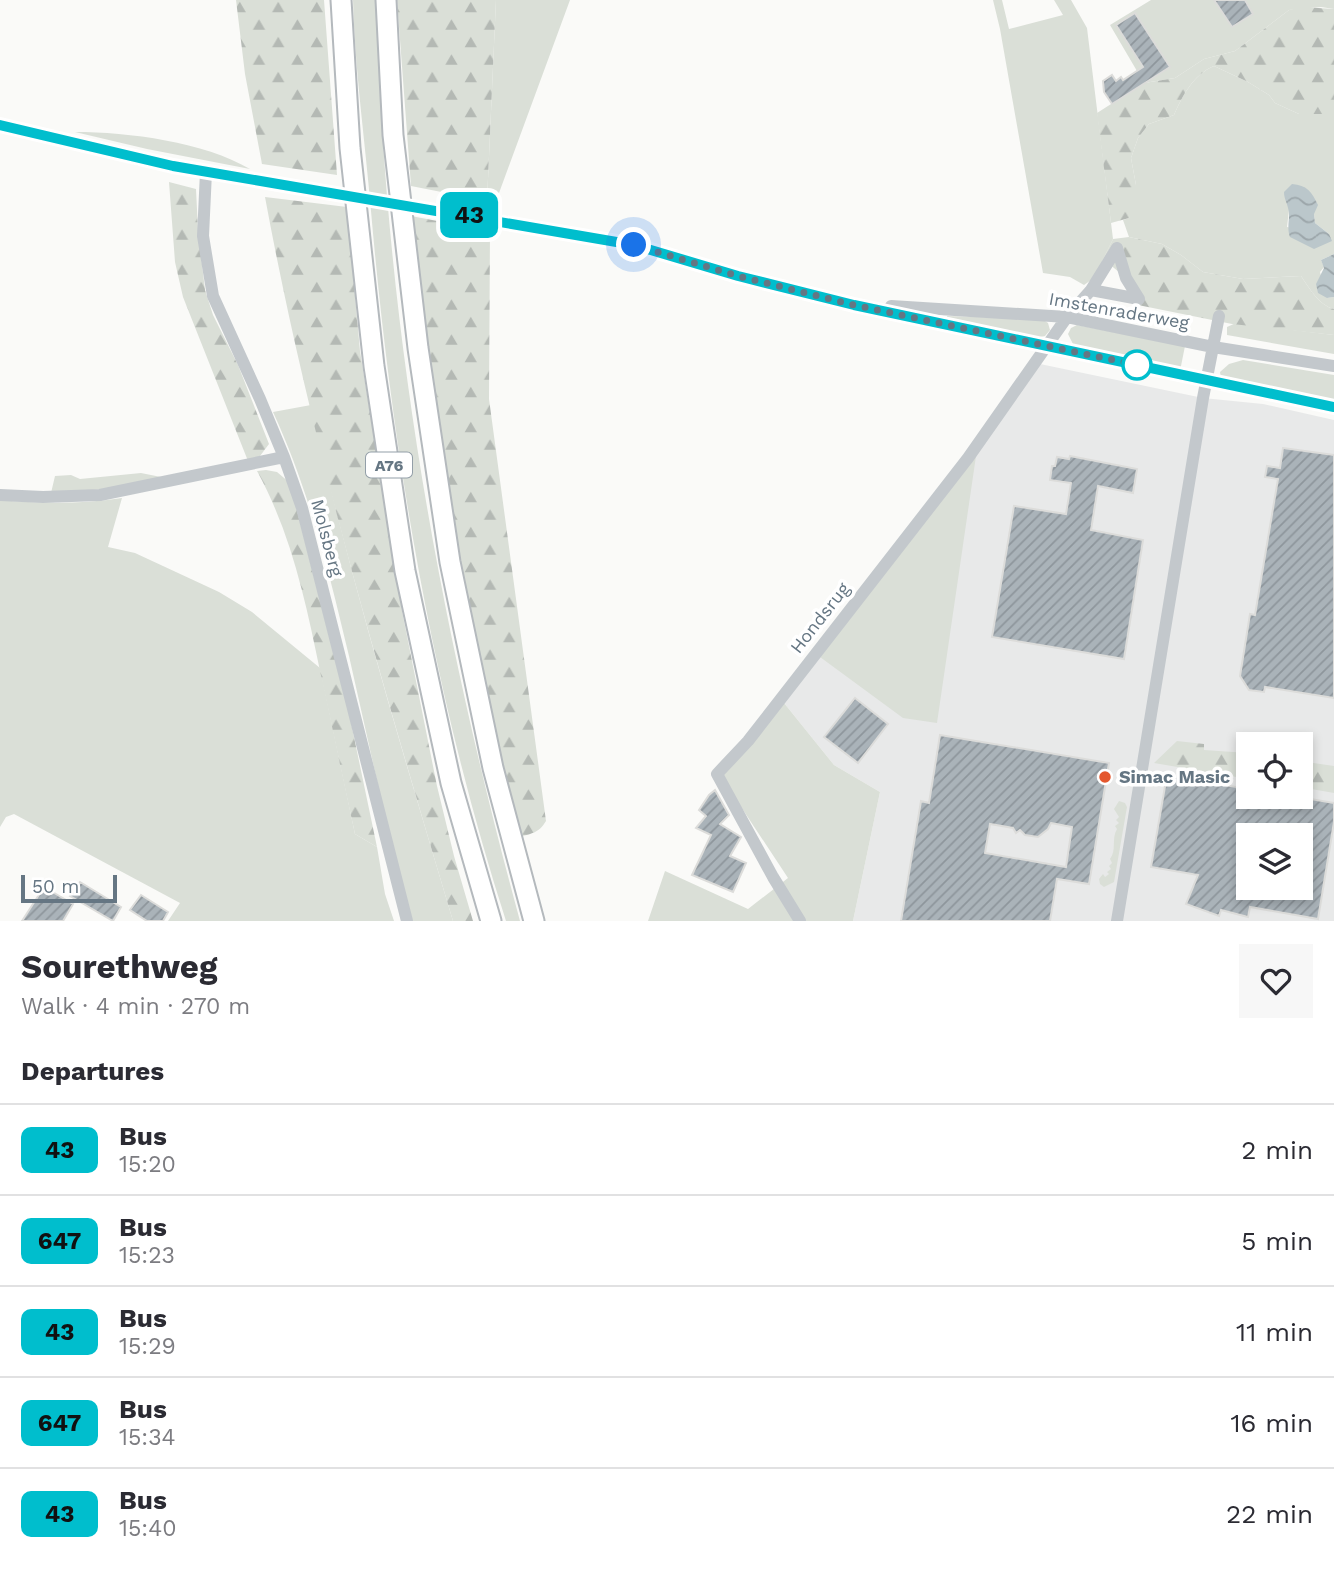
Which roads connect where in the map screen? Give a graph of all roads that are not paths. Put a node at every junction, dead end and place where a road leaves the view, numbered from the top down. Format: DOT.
graph roads {
  1 [pos="341,0"];
  2 [pos="386,0"];
  3 [pos="0,125"];
  4 [pos="206,172"];
  5 [pos="1091,290"];
  6 [pos="854,305"];
  7 [pos="1219,316"];
  8 [pos="1067,317"];
  9 [pos="1049,345"];
  10 [pos="1213,347"];
  11 [pos="1334,366"];
  12 [pos="1206,381"];
  13 [pos="1334,407"];
  14 [pos="284,457"];
  15 [pos="0,495"];
  16 [pos="407,921"];
  17 [pos="491,921"];
  18 [pos="534,921"];
  19 [pos="800,921"];
  20 [pos="1117,921"];
  1 -- 17 [label="highway, A76"];
  2 -- 18 [label="highway, A76"];
  3 -- 4 [label="street, Imstenraderweg"];
  4 -- 6 [label="street, Imstenraderweg, bridge"];
  4 -- 14 [label="street, Molsberg"];
  5 -- 5 [label="street"];
  5 -- 8 [label="street"];
  6 -- 8 [label="street, Imstenraderweg"];
  6 -- 9 [label="street, Imstenraderweg"];
  7 -- 10 [label="street"];
  8 -- 9 [label="street"];
  8 -- 10 [label="street, Imstenraderweg"];
  9 -- 12 [label="street, Imstenraderweg"];
  9 -- 19 [label="street, Hondsrug"];
  10 -- 11 [label="street, Imstenraderweg"];
  10 -- 12 [label="street"];
  12 -- 13 [label="street, Imstenraderweg"];
  12 -- 20 [label="street"];
  14 -- 15 [label="street"];
  14 -- 16 [label="street, Molsberg"];
}
